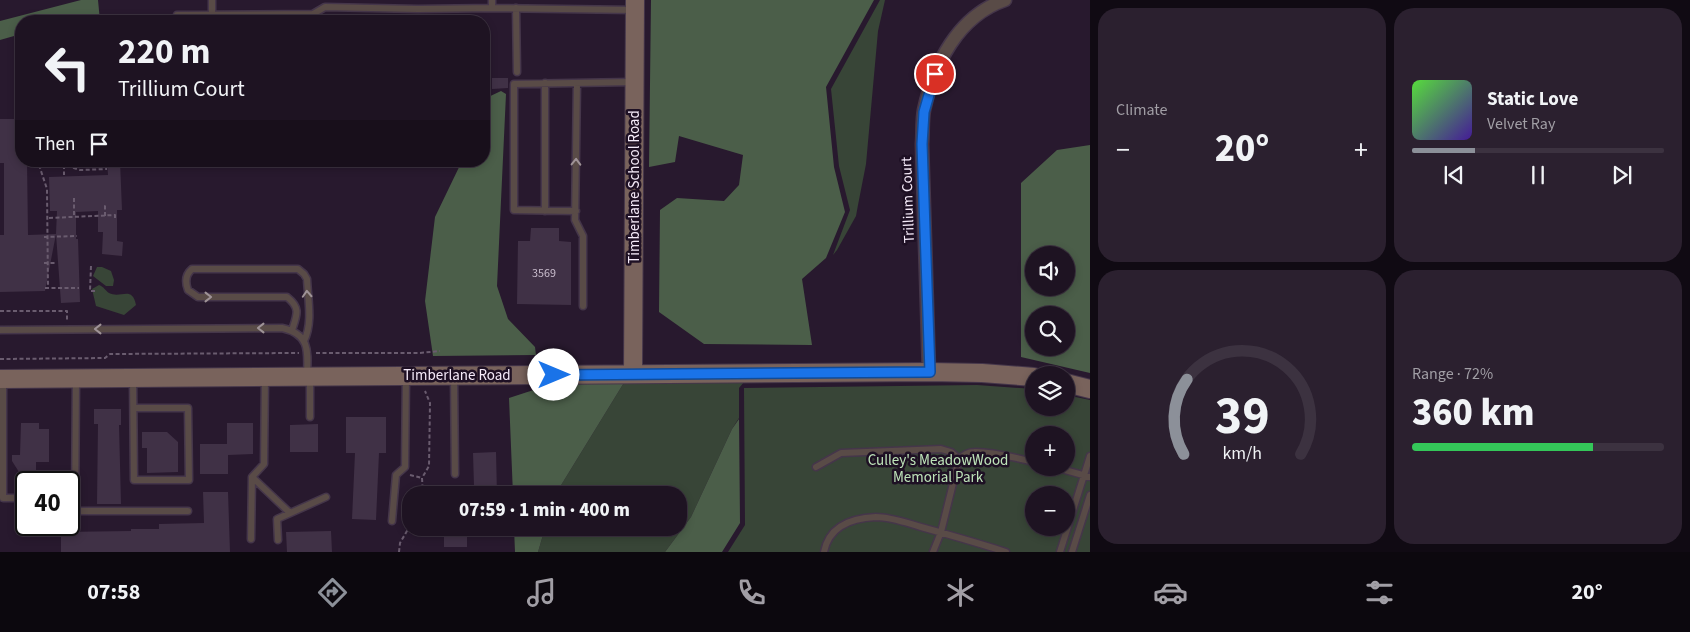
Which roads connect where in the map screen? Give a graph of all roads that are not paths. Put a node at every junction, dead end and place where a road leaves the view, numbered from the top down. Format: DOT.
graph roads {
  1 [pos="212,0"];
  2 [pos="442,0"];
  3 [pos="492,0"];
  4 [pos="524,0"];
  5 [pos="1004,0"];
  6 [pos="325,3"];
  7 [pos="635,5"];
  8 [pos="492,8"];
  9 [pos="520,8"];
  10 [pos="442,9"];
  11 [pos="176,15"];
  12 [pos="212,15"];
  13 [pos="517,72"];
  14 [pos="635,82"];
  15 [pos="577,83"];
  16 [pos="545,84"];
  17 [pos="545,211"];
  18 [pos="576,211"];
  19 [pos="583,306"];
  20 [pos="0,330"];
  21 [pos="292,330"];
  22 [pos="304,342"];
  23 [pos="930,372"];
  24 [pos="633,374"];
  25 [pos="406,376"];
  26 [pos="454,376"];
  27 [pos="265,377"];
  28 [pos="308,377"];
  29 [pos="1025,377"];
  30 [pos="133,378"];
  31 [pos="76,379"];
  32 [pos="2,380"];
  33 [pos="1075,385"];
  34 [pos="1090,388"];
  35 [pos="134,408"];
  36 [pos="310,416"];
  37 [pos="1090,456"];
  38 [pos="960,459"];
  39 [pos="1025,460"];
  40 [pos="816,468"];
  41 [pos="455,474"];
  42 [pos="1087,476"];
  43 [pos="252,477"];
  44 [pos="1090,494"];
  45 [pos="326,497"];
  46 [pos="15,498"];
  47 [pos="188,511"];
  48 [pos="290,513"];
  49 [pos="392,521"];
  50 [pos="941,532"];
  51 [pos="251,539"];
  52 [pos="278,540"];
  53 [pos="824,552"];
  54 [pos="933,552"];
  55 [pos="1006,552"];
  56 [pos="1060,552"];
  57 [pos="1072,552"];
  1 -- 12 [label="lane"];
  2 -- 10 [label="lane"];
  3 -- 8 [label="lane"];
  4 -- 9 [label="lane"];
  5 -- 23 [label="street, Trillium Court"];
  6 -- 10 [label="lane"];
  6 -- 12 [label="lane"];
  7 -- 9 [label="lane"];
  7 -- 14 [label="street, Timberlane School Road"];
  8 -- 9 [label="lane"];
  8 -- 10 [label="lane"];
  9 -- 13 [label="lane"];
  11 -- 12 [label="lane"];
  14 -- 15 [label="lane"];
  14 -- 24 [label="street, Timberlane School Road"];
  15 -- 16 [label="lane"];
  18 -- 15 [label="lane, one-way"];
  16 -- 17 [label="lane"];
  16 -- 17 [label="lane"];
  17 -- 18 [label="lane"];
  18 -- 19 [label="lane"];
  21 -- 20 [label="lane, one-way"];
  21 -- 22 [label="lane"];
  22 -- 21 [label="lane, one-way"];
  22 -- 28 [label="lane"];
  23 -- 24 [label="street, Timberlane Road"];
  23 -- 29 [label="street, Timberlane Road"];
  24 -- 26 [label="street, Timberlane Road"];
  25 -- 26 [label="street, Timberlane Road"];
  25 -- 28 [label="street, Timberlane Road"];
  25 -- 49 [label="lane"];
  26 -- 41 [label="lane"];
  27 -- 28 [label="street, Timberlane Road"];
  27 -- 30 [label="street, Timberlane Road"];
  27 -- 43 [label="lane"];
  28 -- 36 [label="lane"];
  30 -- 31 [label="street, Timberlane Road"];
  30 -- 35 [label="lane"];
  31 -- 32 [label="street, Timberlane Road"];
  31 -- 47 [label="lane"];
  32 -- 46 [label="lane"];
  33 -- 34 [label="street"];
  35 -- 35 [label="lane"];
  37 -- 42 [label="lane"];
  38 -- 39 [label="lane"];
  38 -- 40 [label="lane"];
  38 -- 50 [label="lane"];
  42 -- 56 [label="lane"];
  43 -- 48 [label="lane"];
  43 -- 51 [label="lane"];
  44 -- 57 [label="lane"];
  45 -- 48 [label="lane"];
  48 -- 52 [label="lane"];
  50 -- 53 [label="lane"];
  50 -- 54 [label="lane"];
  50 -- 55 [label="lane"];
}
